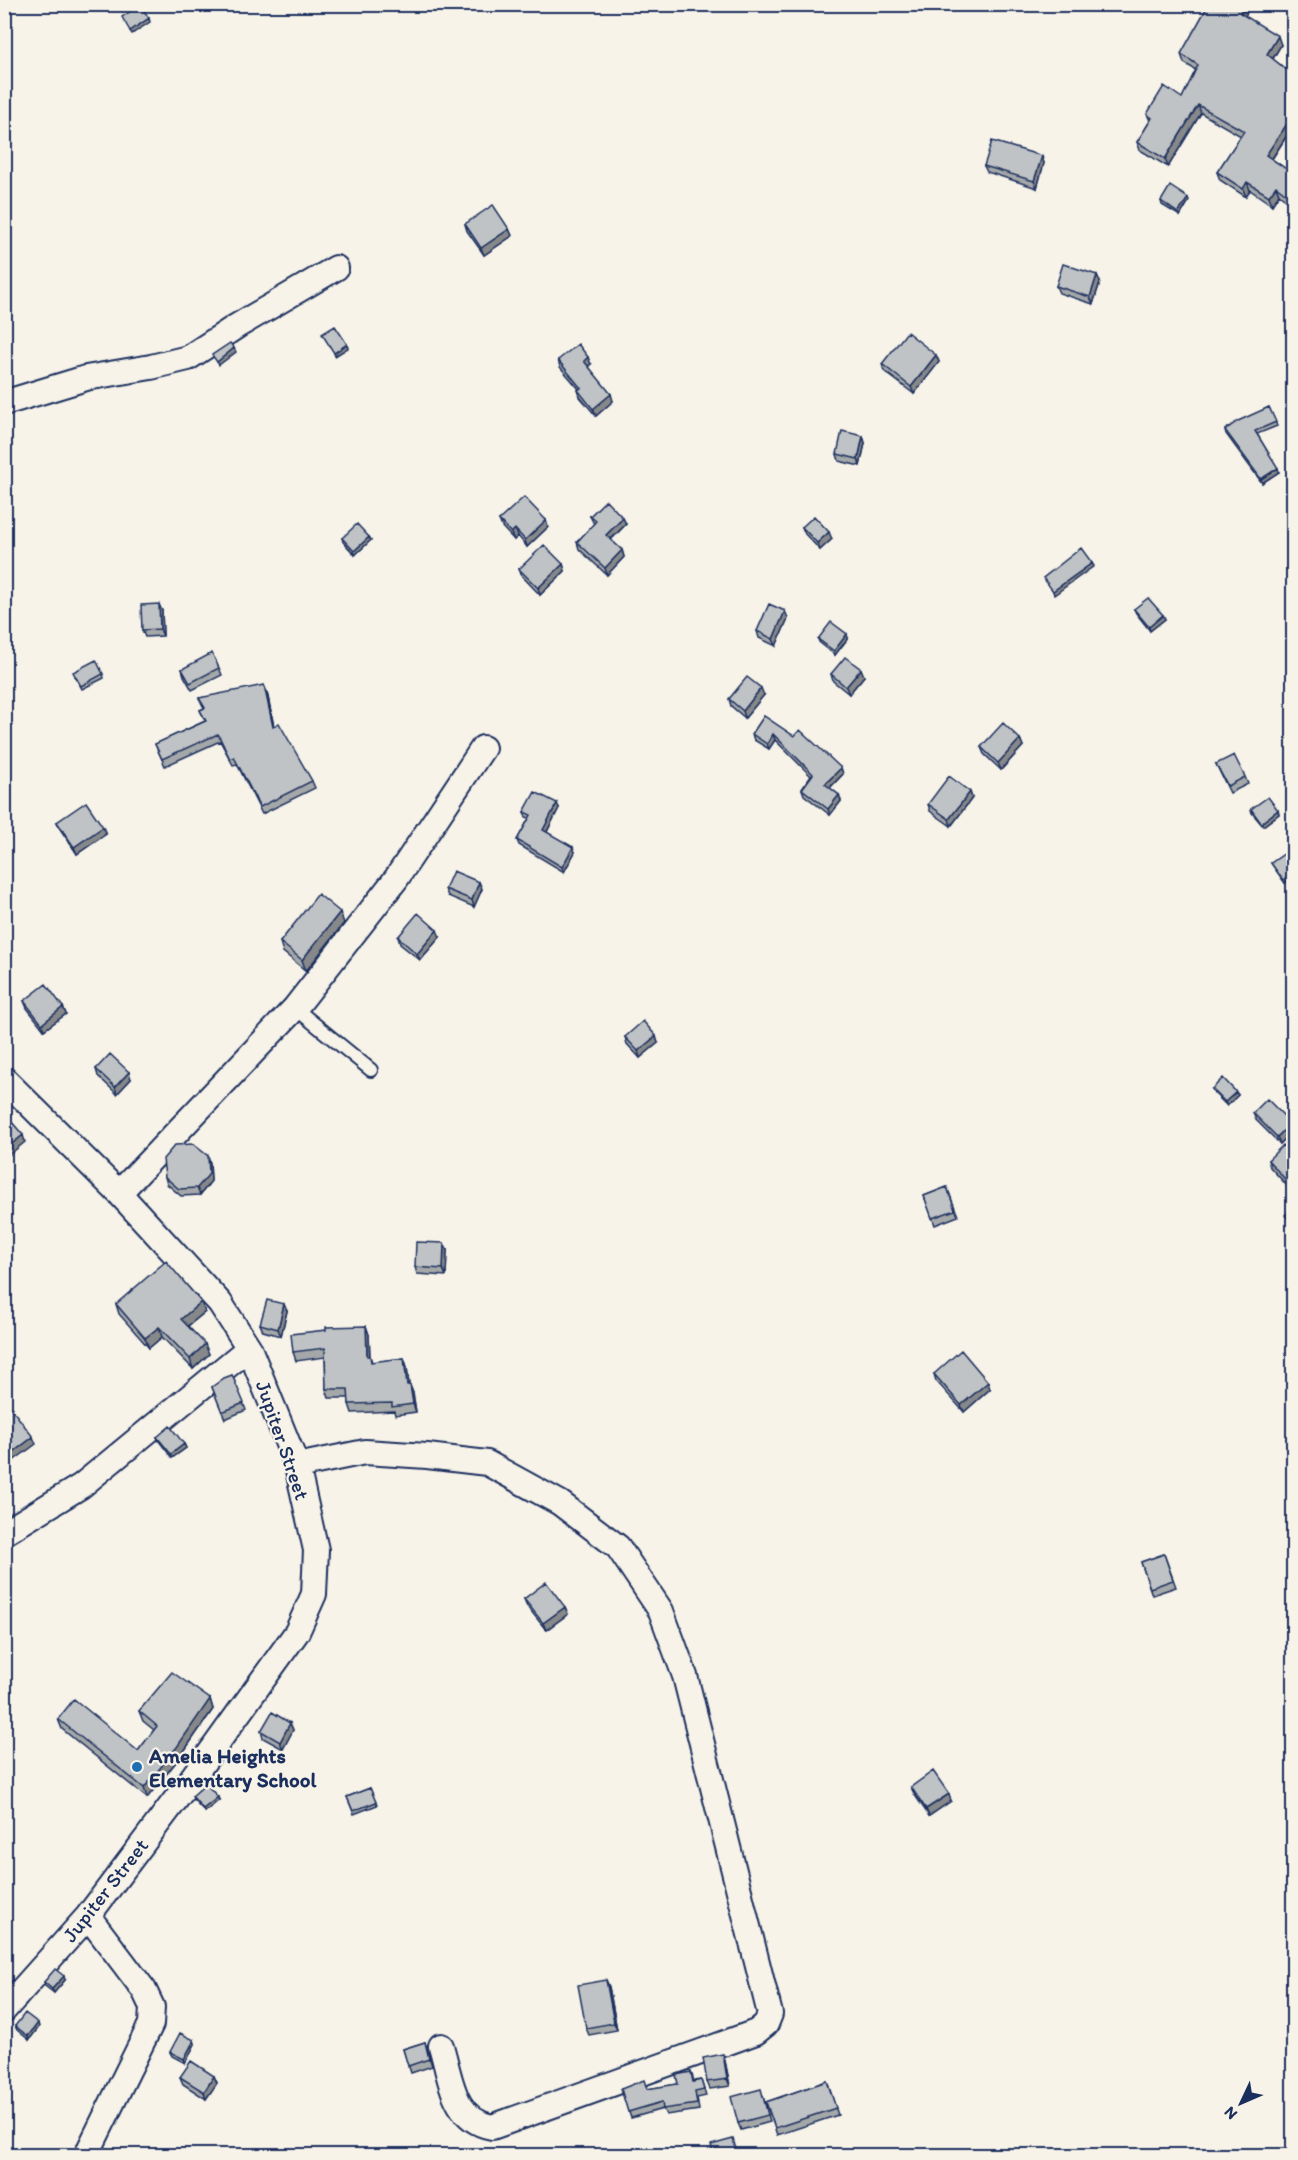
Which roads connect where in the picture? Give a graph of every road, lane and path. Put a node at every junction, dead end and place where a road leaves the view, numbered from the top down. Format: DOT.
graph roads {
  1 [pos="336,268"];
  2 [pos="4,403"];
  3 [pos="483,748"];
  4 [pos="294,1008"];
  5 [pos="371,1070"];
  6 [pos="4,1079"];
  7 [pos="119,1193"];
  8 [pos="249,1348"];
  9 [pos="297,1466"];
  10 [pos="4,1533"];
  11 [pos="88,1916"];
  12 [pos="4,2010"];
  13 [pos="441,2046"];
  14 [pos="86,2156"];
  1 -- 2 [label="street"];
  3 -- 4 [label="street"];
  4 -- 5 [label="lane"];
  4 -- 7 [label="street"];
  6 -- 7 [label="street, Jupiter Street"];
  7 -- 8 [label="street, Jupiter Street"];
  8 -- 9 [label="street, Jupiter Street"];
  8 -- 10 [label="street"];
  9 -- 11 [label="street, Jupiter Street"];
  9 -- 13 [label="street"];
  11 -- 12 [label="street, Jupiter Street"];
  11 -- 14 [label="street"];
}
